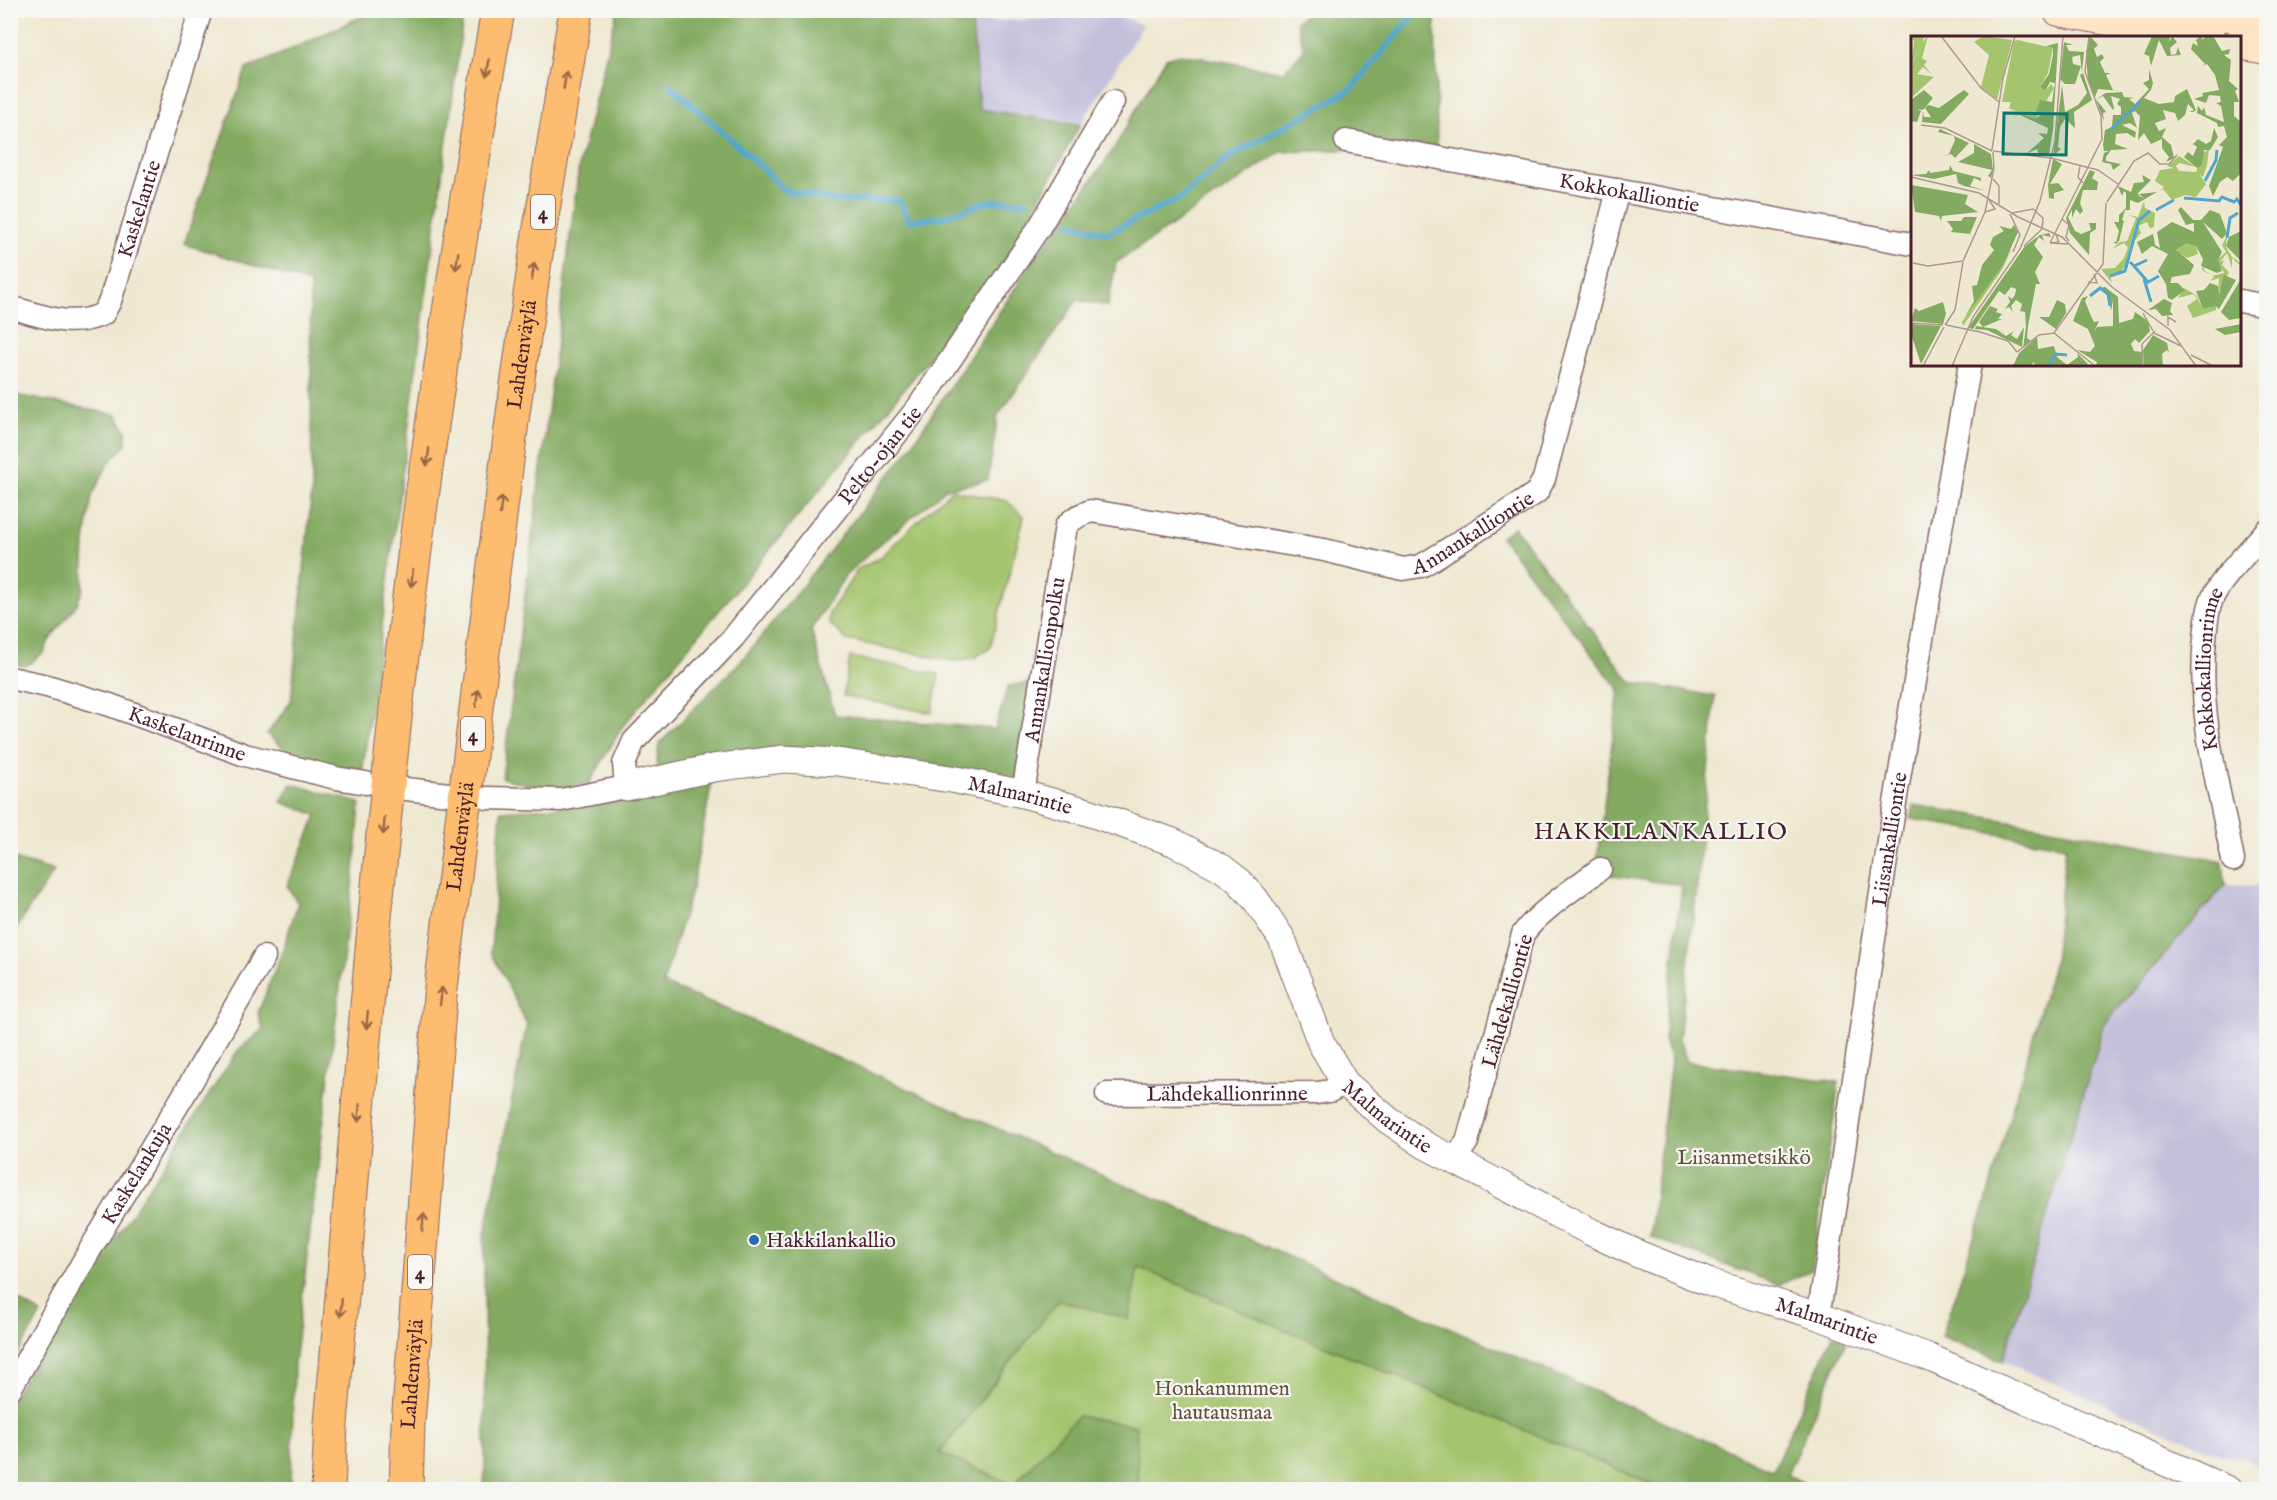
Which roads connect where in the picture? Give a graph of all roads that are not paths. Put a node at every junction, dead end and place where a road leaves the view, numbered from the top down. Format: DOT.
graph roads {
  1 [pos="201,10"];
  2 [pos="498,10"];
  3 [pos="576,10"];
  4 [pos="2059,10"];
  5 [pos="2204,10"];
  6 [pos="2266,22"];
  7 [pos="2199,36"];
  8 [pos="2241,43"];
  9 [pos="2266,48"];
  10 [pos="1113,102"];
  11 [pos="1346,141"];
  12 [pos="1618,190"];
  13 [pos="1911,244"];
  14 [pos="2241,301"];
  15 [pos="2266,306"];
  16 [pos="10,307"];
  17 [pos="1970,366"];
  18 [pos="1066,526"];
  19 [pos="2266,531"];
  20 [pos="10,678"];
  21 [pos="366,783"];
  22 [pos="626,787"];
  23 [pos="406,789"];
  24 [pos="449,794"];
  25 [pos="1023,794"];
  26 [pos="487,798"];
  27 [pos="2233,860"];
  28 [pos="1599,869"];
  29 [pos="264,957"];
  30 [pos="1345,1083"];
  31 [pos="1107,1094"];
  32 [pos="1454,1160"];
  33 [pos="1818,1316"];
  34 [pos="10,1389"];
  35 [pos="328,1490"];
  36 [pos="406,1490"];
  37 [pos="2228,1490"];
  1 -- 16 [label="street, Kaskelantie"];
  2 -- 35 [label="highway, one-way"];
  36 -- 3 [label="highway, Lahdenväylä / 4, one-way"];
  4 -- 7 [label="main road"];
  5 -- 6 [label="main road"];
  8 -- 9 [label="main road"];
  10 -- 22 [label="street, Pelto-ojan tie"];
  11 -- 12 [label="street, Kokkokalliontie"];
  12 -- 13 [label="street, Kokkokalliontie"];
  12 -- 18 [label="street, Annankalliontie"];
  14 -- 15 [label="street"];
  17 -- 33 [label="street, Liisankalliontie"];
  18 -- 25 [label="street, Annankallionpolku"];
  19 -- 27 [label="street, Kokkokallionrinne"];
  20 -- 21 [label="street, Kaskelanrinne"];
  22 -- 25 [label="street, Malmarintie"];
  22 -- 26 [label="street"];
  23 -- 24 [label="street"];
  25 -- 30 [label="street, Malmarintie"];
  28 -- 32 [label="street, Lähdekalliontie"];
  29 -- 34 [label="street, Kaskelankuja"];
  30 -- 31 [label="street, Lähdekallionrinne"];
  30 -- 32 [label="street, Malmarintie"];
  32 -- 33 [label="street, Malmarintie"];
  33 -- 37 [label="street, Malmarintie"];
}
